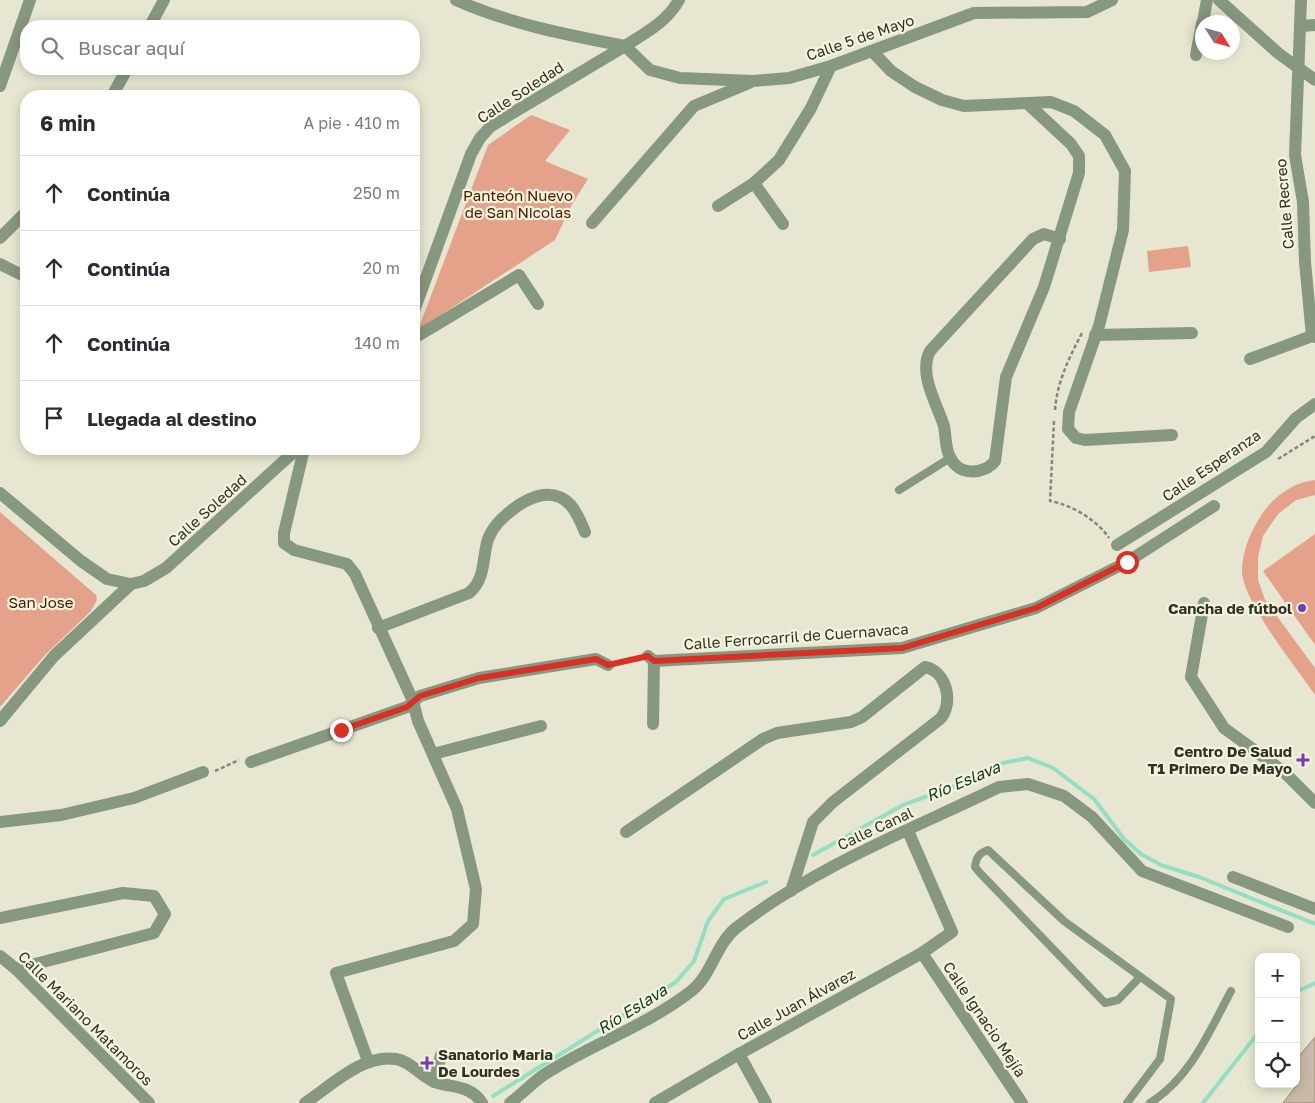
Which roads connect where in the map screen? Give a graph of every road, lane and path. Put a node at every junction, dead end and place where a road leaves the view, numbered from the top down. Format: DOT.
graph roads {
  1 [pos="30,0"];
  2 [pos="164,0"];
  3 [pos="456,0"];
  4 [pos="679,0"];
  5 [pos="1112,0"];
  6 [pos="1207,0"];
  7 [pos="1219,0"];
  8 [pos="1301,0"];
  9 [pos="974,6"];
  10 [pos="1204,15"];
  11 [pos="23,20"];
  12 [pos="153,20"];
  13 [pos="1315,25"];
  14 [pos="1301,26"];
  15 [pos="20,29"];
  16 [pos="625,46"];
  17 [pos="872,51"];
  18 [pos="831,66"];
  19 [pos="1299,70"];
  20 [pos="124,75"];
  21 [pos="1315,80"];
  22 [pos="753,81"];
  23 [pos="0,86"];
  24 [pos="115,90"];
  25 [pos="1027,103"];
  26 [pos="754,183"];
  27 [pos="718,206"];
  28 [pos="20,218"];
  29 [pos="592,223"];
  30 [pos="783,224"];
  31 [pos="0,238"];
  32 [pos="1060,239"];
  33 [pos="1310,260"];
  34 [pos="0,264"];
  35 [pos="20,274"];
  36 [pos="420,294"];
  37 [pos="538,304"];
  38 [pos="1192,333"];
  39 [pos="420,334"];
  40 [pos="1095,335"];
  41 [pos="1313,336"];
  42 [pos="1250,360"];
  43 [pos="1315,404"];
  44 [pos="1172,435"];
  45 [pos="1315,436"];
  46 [pos="290,455"];
  47 [pos="303,455"];
  48 [pos="950,458"];
  49 [pos="1275,460"];
  50 [pos="899,490"];
  51 [pos="0,493"];
  52 [pos="1214,506"];
  53 [pos="585,532"];
  54 [pos="1117,545"];
  55 [pos="131,584"];
  56 [pos="1204,603"];
  57 [pos="378,628"];
  58 [pos="651,658"];
  59 [pos="608,665"];
  60 [pos="414,701"];
  61 [pos="0,721"];
  62 [pos="653,724"];
  63 [pos="541,726"];
  64 [pos="433,754"];
  65 [pos="252,762"];
  66 [pos="203,772"];
  67 [pos="1315,804"];
  68 [pos="0,822"];
  69 [pos="908,831"];
  70 [pos="626,832"];
  71 [pos="1232,878"];
  72 [pos="791,891"];
  73 [pos="1315,909"];
  74 [pos="0,918"];
  75 [pos="1288,927"];
  76 [pos="922,953"];
  77 [pos="0,956"];
  78 [pos="16,969"];
  79 [pos="1140,977"];
  80 [pos="1231,991"];
  81 [pos="738,1054"];
  82 [pos="441,1055"];
  83 [pos="368,1061"];
  84 [pos="434,1082"];
  85 [pos="481,1102"];
  86 [pos="149,1103"];
  87 [pos="305,1103"];
  88 [pos="510,1103"];
  89 [pos="655,1103"];
  90 [pos="766,1103"];
  91 [pos="1022,1103"];
  92 [pos="1127,1103"];
  93 [pos="1150,1103"];
  1 -- 11 [label="street"];
  2 -- 12 [label="street"];
  3 -- 16 [label="street"];
  4 -- 16 [label="street, Calle Soledad"];
  5 -- 9 [label="street, Calle 5 de Mayo"];
  6 -- 10 [label="street"];
  7 -- 19 [label="street"];
  8 -- 14 [label="street, Calle Recreo"];
  9 -- 17 [label="street, Calle 5 de Mayo"];
  13 -- 14 [label="street"];
  14 -- 19 [label="street, Calle Recreo"];
  15 -- 23 [label="street"];
  16 -- 22 [label="street, Calle 5 de Mayo"];
  16 -- 36 [label="street, Calle Soledad"];
  17 -- 18 [label="street, Calle 5 de Mayo"];
  17 -- 25 [label="street"];
  18 -- 22 [label="street, Calle 5 de Mayo"];
  18 -- 26 [label="street"];
  19 -- 21 [label="street"];
  19 -- 33 [label="street, Calle Recreo"];
  20 -- 24 [label="street"];
  22 -- 29 [label="street"];
  25 -- 32 [label="street"];
  25 -- 40 [label="street"];
  26 -- 27 [label="street"];
  26 -- 30 [label="street"];
  28 -- 31 [label="street"];
  32 -- 48 [label="street"];
  32 -- 48 [label="street"];
  33 -- 41 [label="street, Calle Recreo"];
  34 -- 35 [label="street"];
  37 -- 39 [label="street"];
  38 -- 40 [label="street"];
  40 -- 44 [label="street"];
  41 -- 42 [label="street"];
  43 -- 54 [label="street, Calle Esperanza"];
  45 -- 49 [label="path"];
  46 -- 55 [label="street, Calle Soledad"];
  47 -- 57 [label="street"];
  48 -- 50 [label="lane"];
  51 -- 55 [label="street"];
  52 -- 58 [label="street, Calle Ferrocarril de Cuernavaca"];
  53 -- 57 [label="street"];
  55 -- 61 [label="street"];
  56 -- 67 [label="street"];
  57 -- 60 [label="street"];
  58 -- 59 [label="path"];
  58 -- 62 [label="street"];
  59 -- 60 [label="street"];
  60 -- 64 [label="street"];
  60 -- 65 [label="street"];
  63 -- 64 [label="street"];
  64 -- 83 [label="street"];
  66 -- 68 [label="street"];
  69 -- 72 [label="street, Calle Canal"];
  69 -- 75 [label="street, Calle Canal"];
  69 -- 76 [label="street, Calle Juan Álvarez"];
  70 -- 72 [label="street"];
  71 -- 73 [label="street"];
  72 -- 88 [label="street, Calle Canal"];
  74 -- 78 [label="street"];
  76 -- 81 [label="street, Calle Juan Álvarez"];
  76 -- 91 [label="street, Calle Ignacio Mejía"];
  77 -- 78 [label="street, Calle Mariano Matamoros"];
  78 -- 86 [label="street, Calle Mariano Matamoros"];
  79 -- 79 [label="lane"];
  79 -- 92 [label="lane"];
  80 -- 93 [label="lane"];
  81 -- 89 [label="street, Calle Juan Álvarez"];
  81 -- 90 [label="street"];
  82 -- 84 [label="street"];
  83 -- 84 [label="street"];
  83 -- 87 [label="street"];
  84 -- 85 [label="street"];
}
